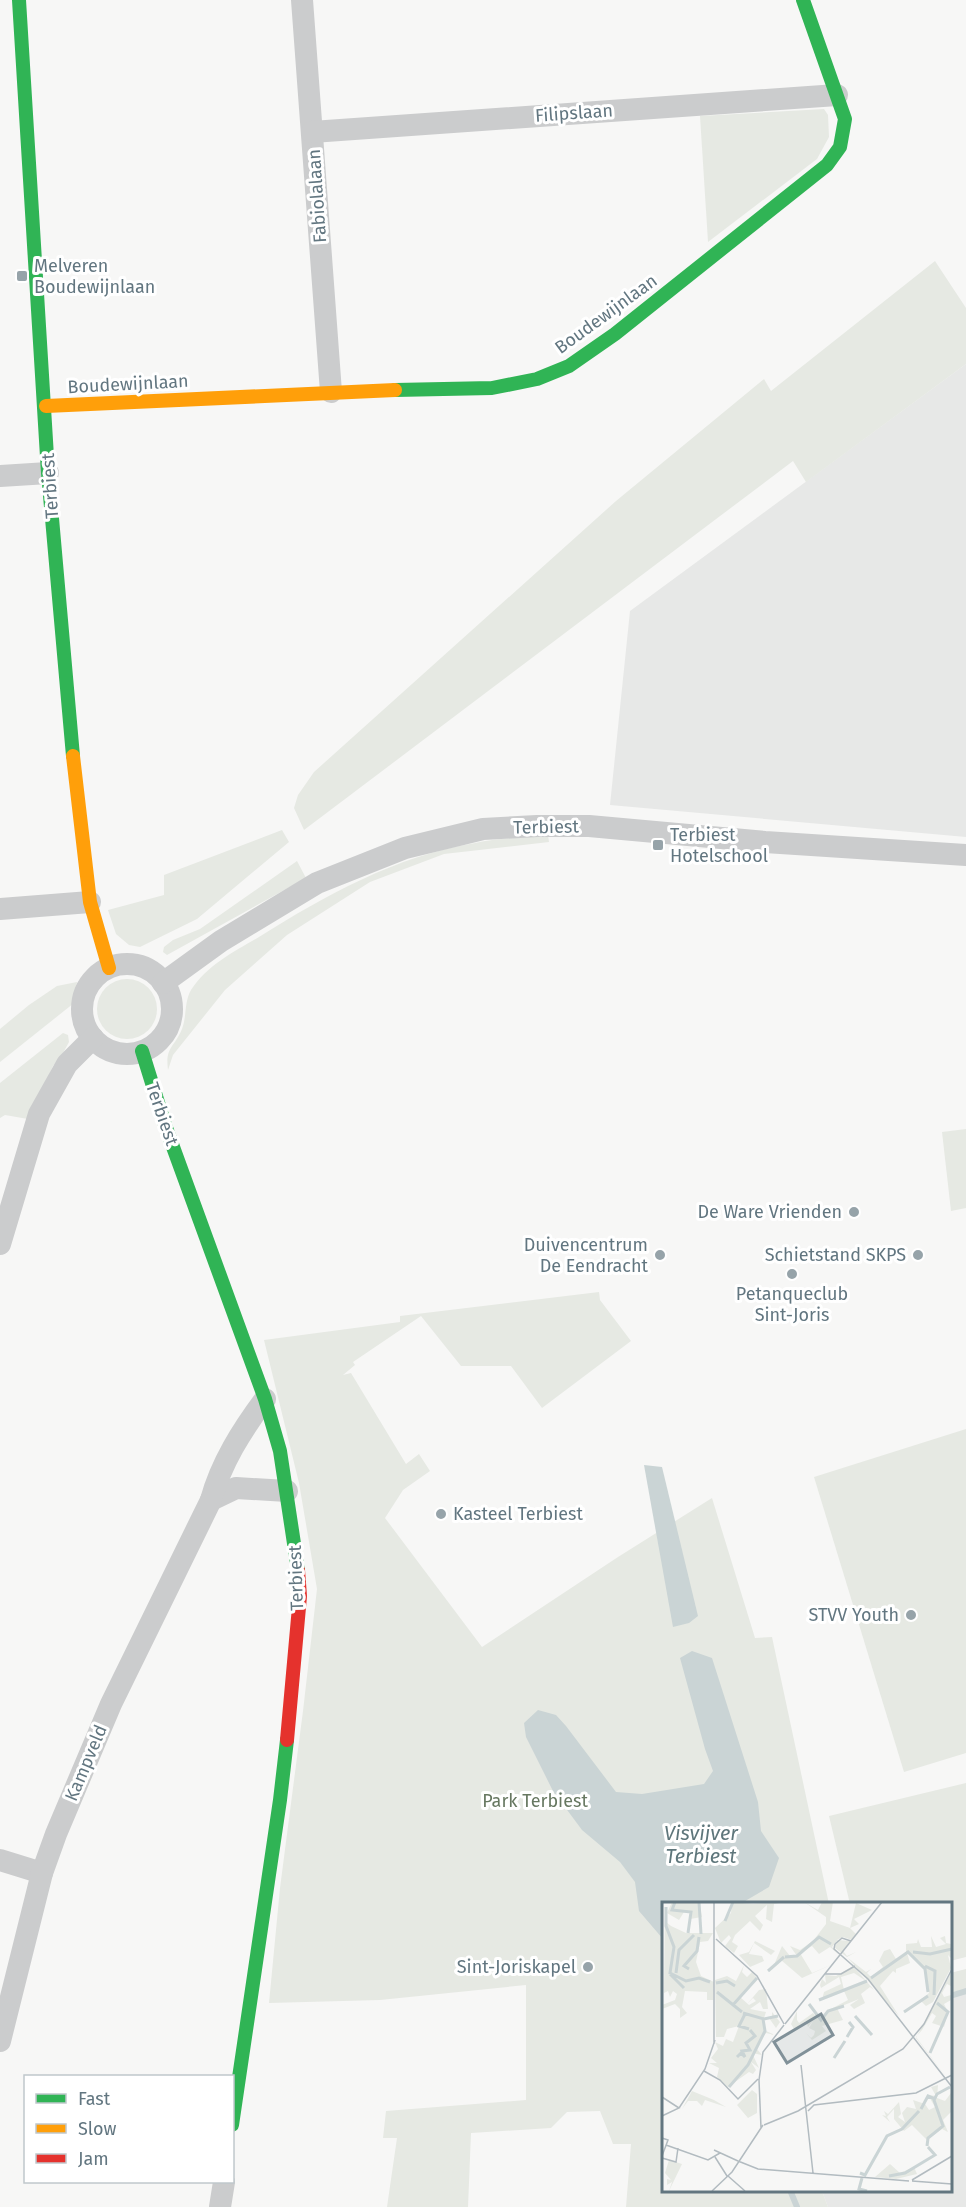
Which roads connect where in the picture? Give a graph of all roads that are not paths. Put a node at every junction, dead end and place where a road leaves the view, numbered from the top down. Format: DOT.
graph roads {
  1 [pos="19,0"];
  2 [pos="302,0"];
  3 [pos="803,0"];
  4 [pos="837,95"];
  5 [pos="312,132"];
  6 [pos="331,392"];
  7 [pos="46,406"];
  8 [pos="48,473"];
  9 [pos="0,476"];
  10 [pos="966,855"];
  11 [pos="90,902"];
  12 [pos="0,909"];
  13 [pos="109,968"];
  14 [pos="163,983"];
  15 [pos="93,1038"];
  16 [pos="142,1051"];
  17 [pos="0,1244"];
  18 [pos="265,1399"];
  19 [pos="288,1491"];
  20 [pos="211,1500"];
  21 [pos="0,1860"];
  22 [pos="42,1873"];
  23 [pos="0,2041"];
  24 [pos="234,2111"];
  25 [pos="224,2183"];
  26 [pos="220,2207"];
  1 -- 7 [label="street, Terbiest"];
  2 -- 5 [label="street, Fabiolalaan"];
  3 -- 4 [label="street, Boudewijnlaan"];
  4 -- 5 [label="street, Filipslaan"];
  4 -- 6 [label="street, Boudewijnlaan"];
  5 -- 6 [label="street, Fabiolalaan"];
  6 -- 7 [label="street, Boudewijnlaan"];
  7 -- 8 [label="street, Terbiest"];
  8 -- 9 [label="street"];
  8 -- 11 [label="street, Terbiest"];
  10 -- 14 [label="street, Terbiest"];
  11 -- 12 [label="street"];
  11 -- 13 [label="street, Terbiest"];
  13 -- 14 [label="street"];
  13 -- 15 [label="street"];
  14 -- 16 [label="street"];
  15 -- 16 [label="street"];
  15 -- 17 [label="street"];
  16 -- 18 [label="street, Terbiest"];
  18 -- 19 [label="street, Terbiest"];
  18 -- 20 [label="street, Kampveld"];
  19 -- 20 [label="street"];
  19 -- 24 [label="street, Terbiest"];
  20 -- 22 [label="street, Kampveld"];
  21 -- 22 [label="street"];
  22 -- 23 [label="street, Kampveld"];
  25 -- 26 [label="street"];
}
